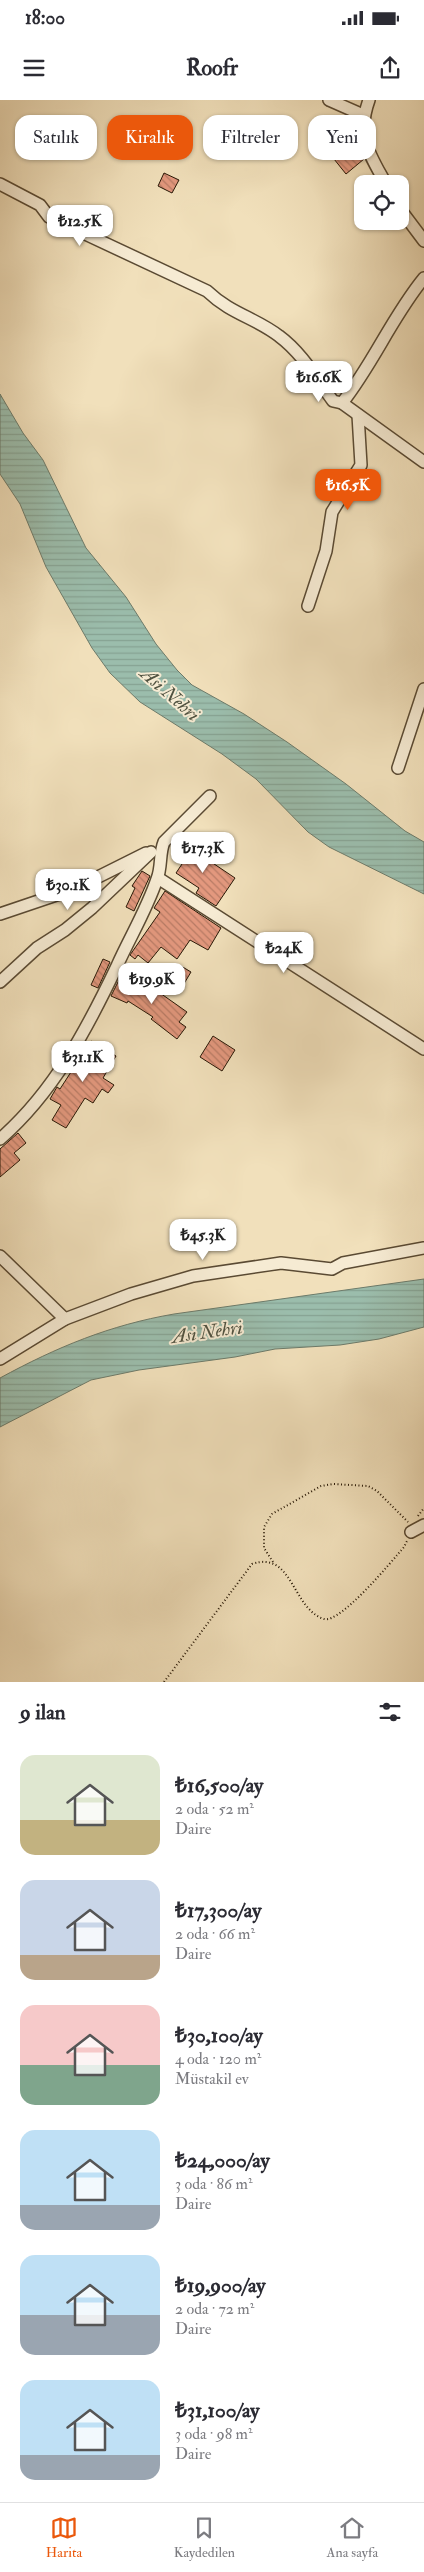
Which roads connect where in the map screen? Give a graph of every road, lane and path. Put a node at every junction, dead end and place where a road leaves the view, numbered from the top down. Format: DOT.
graph roads {
  1 [pos="329,100"];
  2 [pos="369,100"];
  3 [pos="363,115"];
  4 [pos="374,160"];
  5 [pos="382,175"];
  6 [pos="0,184"];
  7 [pos="409,221"];
  8 [pos="424,241"];
  9 [pos="424,278"];
  10 [pos="342,403"];
  11 [pos="358,415"];
  12 [pos="424,462"];
  13 [pos="308,606"];
  14 [pos="424,689"];
  15 [pos="398,768"];
  16 [pos="210,796"];
  17 [pos="155,855"];
  18 [pos="158,878"];
  19 [pos="0,914"];
  20 [pos="0,982"];
  21 [pos="424,1049"];
  22 [pos="0,1139"];
  23 [pos="424,1248"];
  24 [pos="0,1256"];
  25 [pos="65,1319"];
  26 [pos="0,1359"];
  27 [pos="424,1508"];
  28 [pos="416,1528"];
  29 [pos="273,1563"];
  30 [pos="164,1682"];
  1 -- 3 [label="street"];
  2 -- 3 [label="street"];
  4 -- 5 [label="street"];
  6 -- 10 [label="street"];
  7 -- 8 [label="street"];
  9 -- 10 [label="street"];
  10 -- 11 [label="street"];
  11 -- 12 [label="street"];
  11 -- 13 [label="street"];
  14 -- 15 [label="street"];
  16 -- 17 [label="street"];
  17 -- 18 [label="street"];
  17 -- 19 [label="street"];
  17 -- 20 [label="street"];
  18 -- 21 [label="street"];
  18 -- 22 [label="street"];
  23 -- 25 [label="street"];
  24 -- 25 [label="street"];
  25 -- 26 [label="street"];
  27 -- 28 [label="path"];
  28 -- 29 [label="path"];
  28 -- 29 [label="path"];
  29 -- 30 [label="path"];
}
